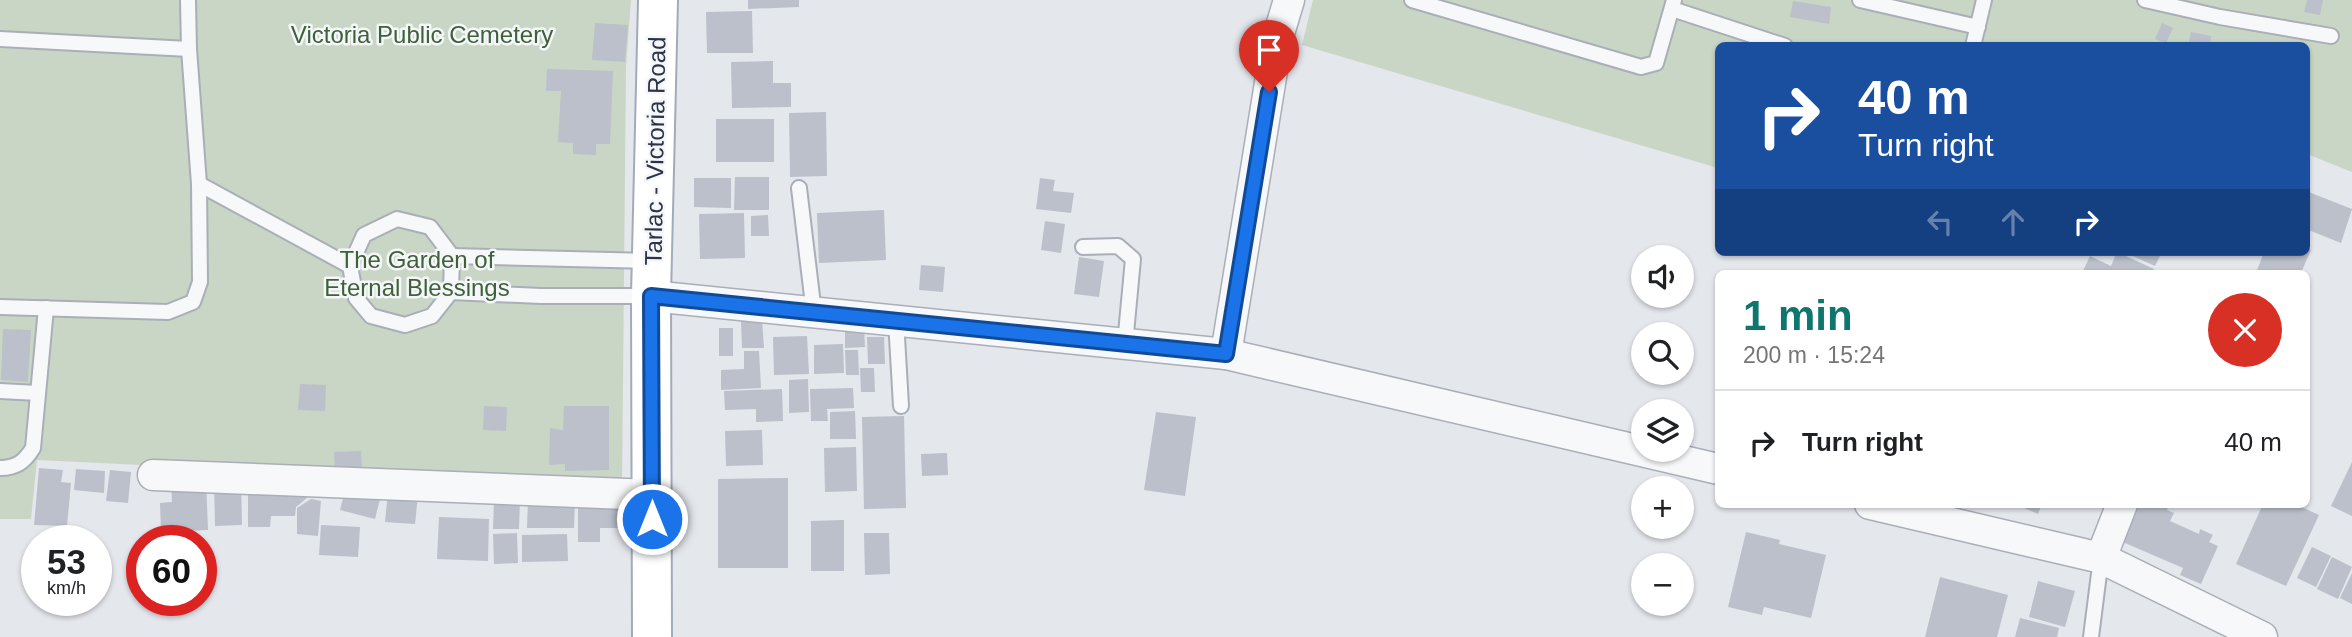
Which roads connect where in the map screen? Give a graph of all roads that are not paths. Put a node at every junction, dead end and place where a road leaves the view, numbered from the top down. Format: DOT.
graph roads {
  1 [pos="188,0"];
  2 [pos="658,0"];
  3 [pos="1289,0"];
  4 [pos="1412,0"];
  5 [pos="1860,0"];
  6 [pos="1984,0"];
  7 [pos="2146,0"];
  8 [pos="1673,5"];
  9 [pos="1978,27"];
  10 [pos="2331,36"];
  11 [pos="0,39"];
  12 [pos="1775,42"];
  13 [pos="1974,42"];
  14 [pos="189,49"];
  15 [pos="200,184"];
  16 [pos="799,188"];
  17 [pos="1083,247"];
  18 [pos="452,256"];
  19 [pos="349,266"];
  20 [pos="652,279"];
  21 [pos="451,292"];
  22 [pos="0,307"];
  23 [pos="46,308"];
  24 [pos="814,313"];
  25 [pos="896,320"];
  26 [pos="1125,344"];
  27 [pos="1226,354"];
  28 [pos="0,391"];
  29 [pos="38,393"];
  30 [pos="901,406"];
  31 [pos="0,468"];
  32 [pos="1715,468"];
  33 [pos="153,475"];
  34 [pos="652,495"];
  35 [pos="1887,508"];
  36 [pos="2120,508"];
  37 [pos="2101,558"];
  38 [pos="652,637"];
  39 [pos="2091,637"];
  40 [pos="2262,637"];
  1 -- 14 [label="lane"];
  2 -- 20 [label="main road, Tarlac - Victoria Road"];
  3 -- 27 [label="street"];
  4 -- 8 [label="lane"];
  5 -- 9 [label="lane"];
  6 -- 9 [label="lane"];
  7 -- 10 [label="lane"];
  8 -- 12 [label="lane"];
  9 -- 13 [label="lane"];
  11 -- 14 [label="lane"];
  14 -- 15 [label="lane"];
  15 -- 19 [label="lane"];
  15 -- 23 [label="lane"];
  16 -- 24 [label="lane"];
  17 -- 26 [label="lane"];
  18 -- 19 [label="lane"];
  18 -- 20 [label="lane"];
  18 -- 21 [label="lane"];
  19 -- 21 [label="lane"];
  20 -- 21 [label="lane"];
  20 -- 24 [label="street"];
  20 -- 34 [label="main road, Tarlac - Victoria Road"];
  22 -- 23 [label="lane"];
  23 -- 29 [label="lane"];
  24 -- 25 [label="street"];
  25 -- 26 [label="street"];
  25 -- 30 [label="lane"];
  26 -- 27 [label="street"];
  27 -- 32 [label="street"];
  28 -- 29 [label="lane"];
  29 -- 31 [label="lane"];
  33 -- 34 [label="street"];
  34 -- 38 [label="main road, Tarlac - Victoria Road"];
  35 -- 37 [label="street"];
  36 -- 37 [label="street"];
  37 -- 39 [label="lane"];
  37 -- 40 [label="street"];
}
